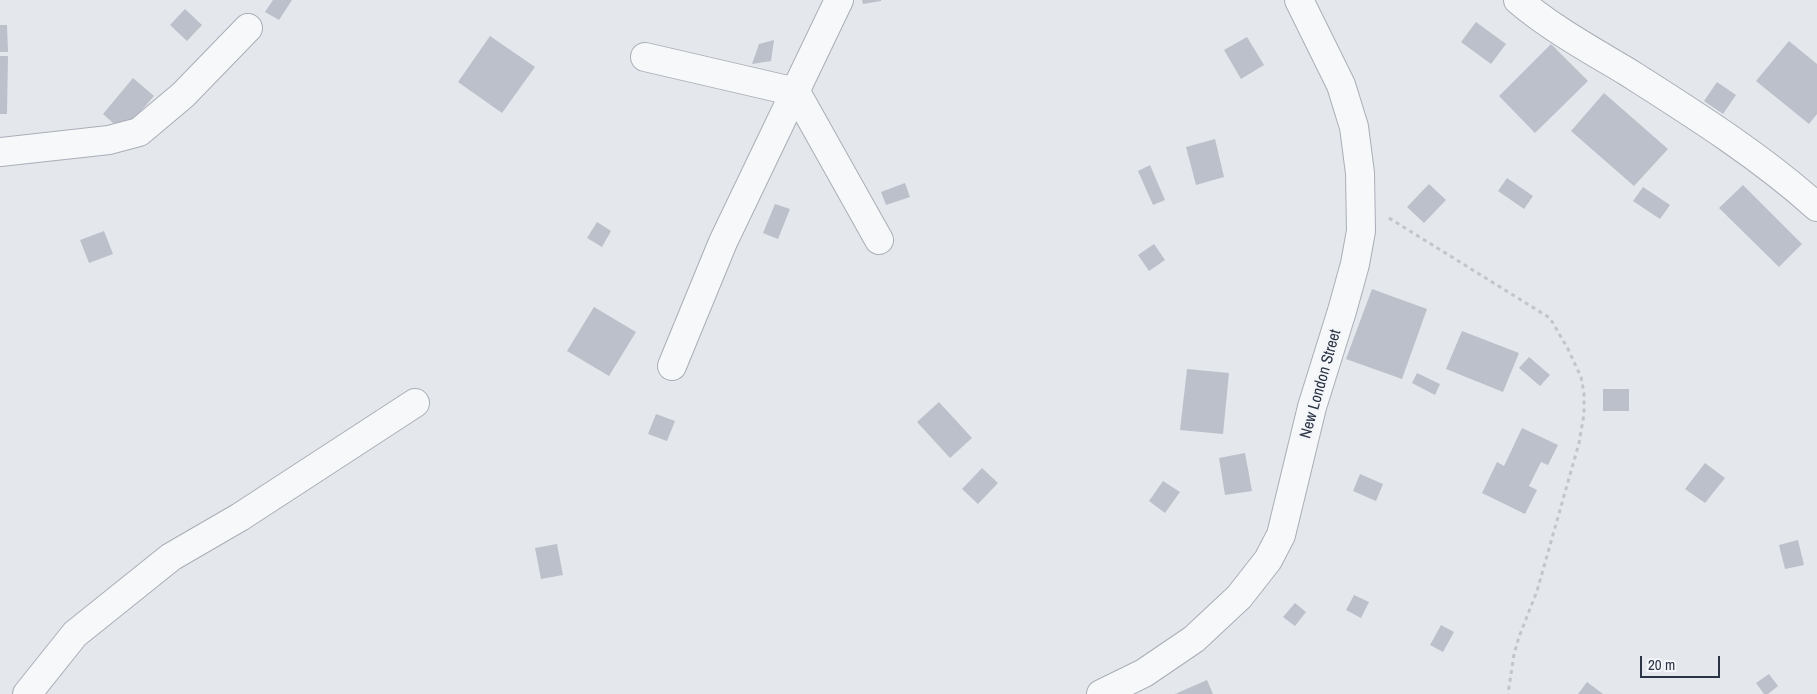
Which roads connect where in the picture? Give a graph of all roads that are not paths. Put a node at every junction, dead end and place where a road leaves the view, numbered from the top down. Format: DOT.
graph roads {
  1 [pos="840,0"];
  2 [pos="1299,0"];
  3 [pos="1518,0"];
  4 [pos="248,28"];
  5 [pos="646,57"];
  6 [pos="796,92"];
  7 [pos="0,152"];
  8 [pos="1817,207"];
  9 [pos="879,240"];
  10 [pos="672,366"];
  11 [pos="415,403"];
  12 [pos="27,694"];
  13 [pos="1101,694"];
  1 -- 6 [label="street"];
  2 -- 13 [label="street, New London Street"];
  3 -- 8 [label="street"];
  4 -- 7 [label="street"];
  5 -- 6 [label="street"];
  6 -- 9 [label="street"];
  6 -- 10 [label="street"];
  11 -- 12 [label="street"];
}
